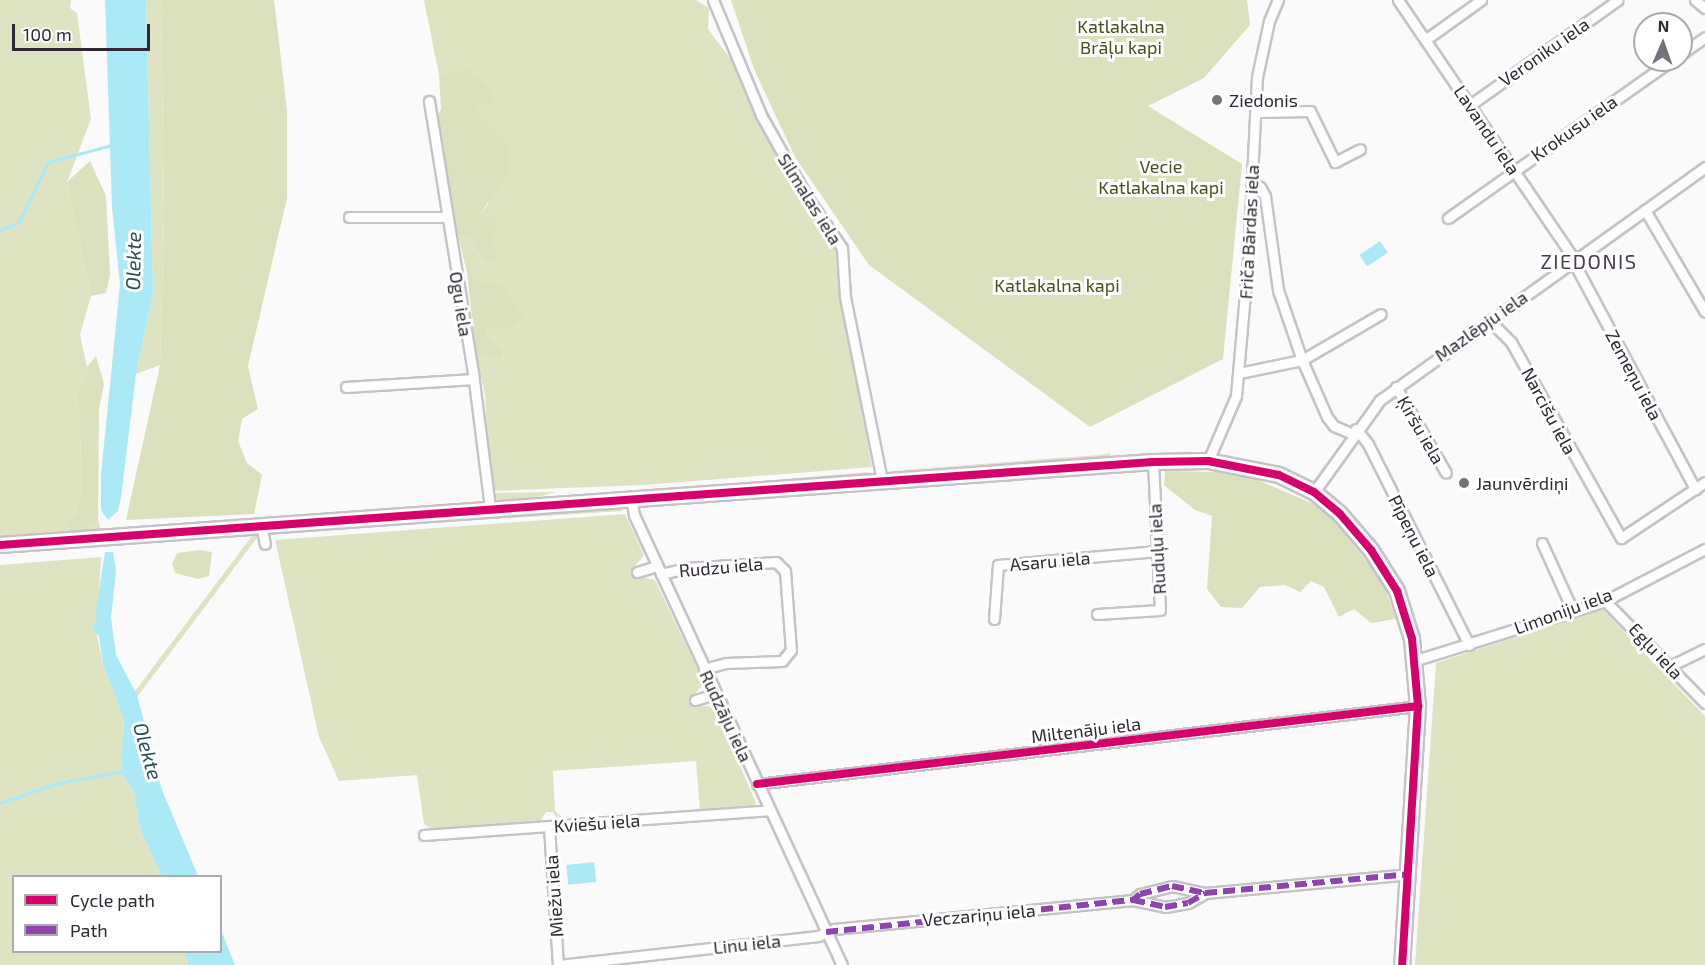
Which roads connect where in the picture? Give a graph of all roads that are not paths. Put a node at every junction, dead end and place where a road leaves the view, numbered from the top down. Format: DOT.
graph roads {
  1 [pos="713,0"];
  2 [pos="1278,0"];
  3 [pos="1398,0"];
  4 [pos="1481,0"];
  5 [pos="1618,0"];
  6 [pos="1695,0"];
  7 [pos="1705,8"];
  8 [pos="1425,40"];
  9 [pos="1655,72"];
  10 [pos="429,100"];
  11 [pos="1470,105"];
  12 [pos="1257,112"];
  13 [pos="1360,149"];
  14 [pos="1705,167"];
  15 [pos="1514,169"];
  16 [pos="1252,183"];
  17 [pos="1645,210"];
  18 [pos="349,217"];
  19 [pos="447,217"];
  20 [pos="1448,218"];
  21 [pos="1574,261"];
  22 [pos="1705,312"];
  23 [pos="1380,314"];
  24 [pos="1489,320"];
  25 [pos="1302,360"];
  26 [pos="1239,373"];
  27 [pos="474,379"];
  28 [pos="346,387"];
  29 [pos="1396,387"];
  30 [pos="1354,432"];
  31 [pos="1208,461"];
  32 [pos="1153,462"];
  33 [pos="1446,473"];
  34 [pos="882,480"];
  35 [pos="1705,482"];
  36 [pos="1695,489"];
  37 [pos="1314,492"];
  38 [pos="631,498"];
  39 [pos="489,508"];
  40 [pos="261,524"];
  41 [pos="1542,543"];
  42 [pos="265,544"];
  43 [pos="0,545"];
  44 [pos="1705,549"];
  45 [pos="1157,552"];
  46 [pos="659,570"];
  47 [pos="637,572"];
  48 [pos="1605,601"];
  49 [pos="1572,609"];
  50 [pos="1097,614"];
  51 [pos="994,619"];
  52 [pos="1469,645"];
  53 [pos="1705,649"];
  54 [pos="1416,660"];
  55 [pos="1670,666"];
  56 [pos="704,669"];
  57 [pos="716,694"];
  58 [pos="695,700"];
  59 [pos="1705,703"];
  60 [pos="1419,706"];
  61 [pos="757,784"];
  62 [pos="770,810"];
  63 [pos="549,827"];
  64 [pos="424,835"];
  65 [pos="1408,874"];
  66 [pos="1205,893"];
  67 [pos="1133,900"];
  68 [pos="826,932"];
  69 [pos="559,965"];
  70 [pos="842,965"];
  71 [pos="1402,965"];
  1 -- 34 [label="street, Silmalas iela"];
  2 -- 12 [label="street, Friča Bārdas iela"];
  3 -- 8 [label="street, Lavandu iela"];
  4 -- 8 [label="street"];
  5 -- 11 [label="street, Veroniku iela"];
  6 -- 7 [label="street"];
  8 -- 11 [label="street, Lavandu iela"];
  9 -- 15 [label="street, Krokusu iela"];
  10 -- 19 [label="street, Ogu iela"];
  11 -- 15 [label="street, Lavandu iela"];
  12 -- 13 [label="street"];
  12 -- 16 [label="street, Friča Bārdas iela"];
  14 -- 17 [label="street, Mazlēpju iela"];
  15 -- 20 [label="street, Krokusu iela"];
  15 -- 21 [label="street, Lavandu iela"];
  16 -- 25 [label="street"];
  16 -- 26 [label="street, Friča Bārdas iela"];
  17 -- 21 [label="street, Mazlēpju iela"];
  17 -- 22 [label="street"];
  18 -- 19 [label="street"];
  19 -- 27 [label="street, Ogu iela"];
  21 -- 24 [label="street, Mazlēpju iela"];
  21 -- 36 [label="street, Zemeņu iela"];
  23 -- 25 [label="street"];
  24 -- 29 [label="street, Mazlēpju iela"];
  24 -- 36 [label="street, Narcišu iela"];
  25 -- 26 [label="street"];
  25 -- 30 [label="street"];
  26 -- 31 [label="street, Friča Bārdas iela"];
  27 -- 28 [label="street"];
  27 -- 39 [label="street, Ogu iela"];
  29 -- 30 [label="street, Mazlēpju iela"];
  29 -- 33 [label="street, Ķiršu iela"];
  30 -- 37 [label="street, Mazlēpju iela"];
  30 -- 52 [label="street, Pīpeņu iela"];
  31 -- 32 [label="main road"];
  31 -- 37 [label="main road"];
  32 -- 34 [label="main road"];
  32 -- 45 [label="street, Ruduļu iela"];
  34 -- 38 [label="main road"];
  35 -- 36 [label="street"];
  37 -- 54 [label="main road"];
  38 -- 39 [label="main road"];
  38 -- 46 [label="street, Rudzāju iela"];
  39 -- 40 [label="main road"];
  40 -- 42 [label="street"];
  40 -- 43 [label="main road"];
  41 -- 49 [label="street"];
  44 -- 48 [label="street, Limoniju iela"];
  45 -- 50 [label="street, Ruduļu iela"];
  45 -- 51 [label="street, Asaru iela"];
  46 -- 47 [label="street"];
  46 -- 56 [label="street, Rudzāju iela"];
  46 -- 56 [label="street, Rudzu iela"];
  48 -- 49 [label="street, Limoniju iela"];
  48 -- 55 [label="street, Egļu iela"];
  49 -- 52 [label="street, Limoniju iela"];
  52 -- 54 [label="street, Limoniju iela"];
  53 -- 55 [label="street"];
  54 -- 60 [label="main road"];
  55 -- 59 [label="street, Egļu iela"];
  56 -- 57 [label="street, Rudzāju iela"];
  57 -- 58 [label="street"];
  57 -- 61 [label="street, Rudzāju iela"];
  60 -- 61 [label="street, Miltenāju iela"];
  60 -- 65 [label="main road"];
  61 -- 62 [label="street, Rudzāju iela"];
  62 -- 63 [label="street, Kviešu iela"];
  62 -- 68 [label="street, Rudzāju iela"];
  63 -- 64 [label="street, Kviešu iela"];
  63 -- 69 [label="street, Miežu iela"];
  65 -- 66 [label="street, Veczariņu iela"];
  65 -- 71 [label="main road"];
  66 -- 67 [label="street, Veczariņu iela"];
  66 -- 67 [label="street, Veczariņu iela"];
  67 -- 68 [label="street, Veczariņu iela"];
  68 -- 69 [label="street, Linu iela"];
  68 -- 70 [label="street, Rudzāju iela"];
}
